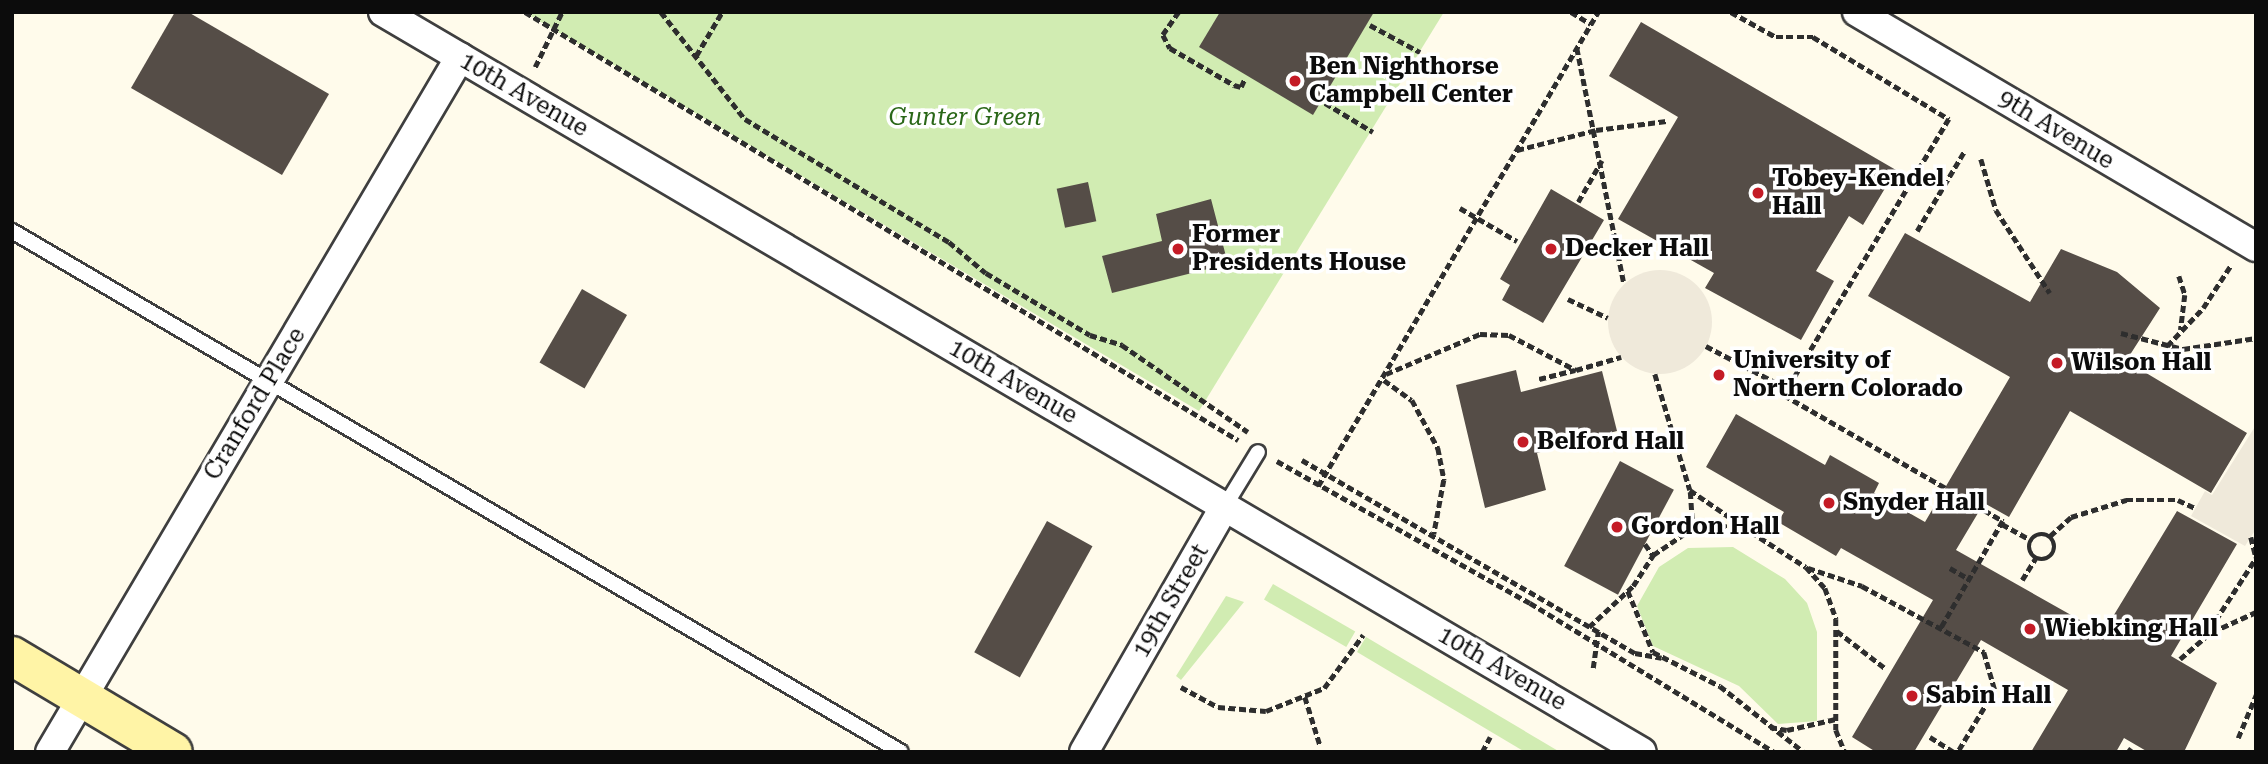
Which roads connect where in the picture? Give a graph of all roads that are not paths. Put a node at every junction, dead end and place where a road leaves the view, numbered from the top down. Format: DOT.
graph roads {
  1 [pos="383,12"];
  2 [pos="1857,12"];
  3 [pos="460,57"];
  4 [pos="12,231"];
  5 [pos="2251,244"];
  6 [pos="268,383"];
  7 [pos="1258,452"];
  8 [pos="1225,506"];
  9 [pos="12,656"];
  10 [pos="82,698"];
  11 [pos="50,752"];
  12 [pos="173,752"];
  13 [pos="901,752"];
  14 [pos="1084,752"];
  15 [pos="1642,752"];
  1 -- 3 [label="street, 10th Avenue"];
  2 -- 5 [label="street, 9th Avenue"];
  3 -- 6 [label="street, Cranford Place"];
  3 -- 8 [label="street, 10th Avenue"];
  4 -- 6 [label="lane"];
  6 -- 10 [label="street, Cranford Place"];
  6 -- 13 [label="lane"];
  7 -- 8 [label="lane, 19th Street"];
  8 -- 14 [label="street, 19th Street"];
  8 -- 15 [label="street, 10th Avenue"];
  9 -- 10 [label="main road"];
  10 -- 11 [label="street, Cranford Place"];
  10 -- 12 [label="main road"];
}
